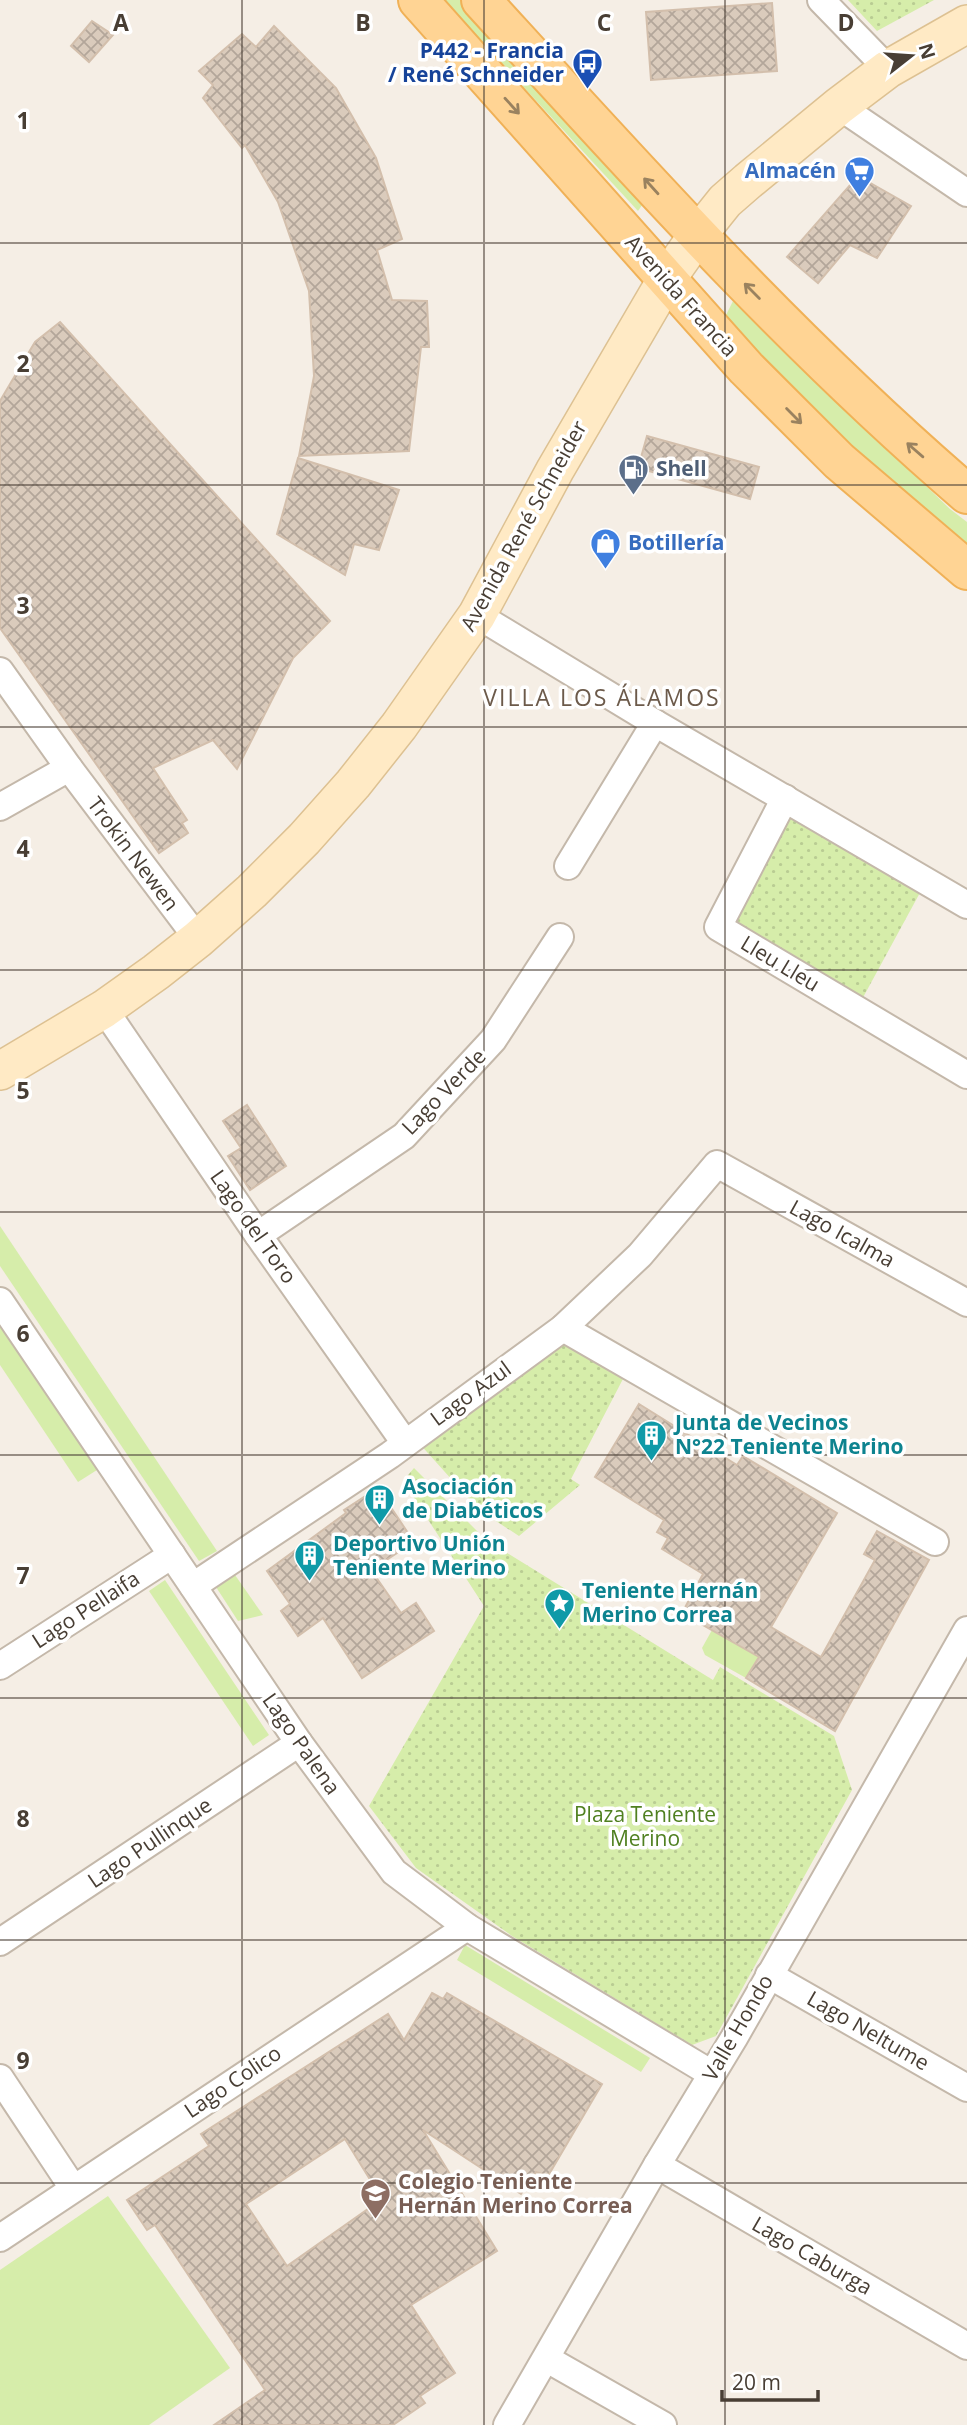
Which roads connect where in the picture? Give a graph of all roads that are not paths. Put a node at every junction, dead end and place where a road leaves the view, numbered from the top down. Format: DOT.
graph roads {
  1 [pos="418,0"];
  2 [pos="481,0"];
  3 [pos="821,0"];
  4 [pos="967,24"];
  5 [pos="888,69"];
  6 [pos="839,106"];
  7 [pos="967,194"];
  8 [pos="696,236"];
  9 [pos="666,280"];
  10 [pos="967,494"];
  11 [pos="967,570"];
  12 [pos="477,615"];
  13 [pos="0,671"];
  14 [pos="655,723"];
  15 [pos="69,768"];
  16 [pos="785,797"];
  17 [pos="0,807"];
  18 [pos="568,866"];
  19 [pos="967,905"];
  20 [pos="560,937"];
  21 [pos="198,939"];
  22 [pos="104,1009"];
  23 [pos="0,1071"];
  24 [pos="967,1075"];
  25 [pos="717,1164"];
  26 [pos="258,1235"];
  27 [pos="0,1301"];
  28 [pos="967,1303"];
  29 [pos="562,1328"];
  30 [pos="405,1443"];
  31 [pos="935,1542"];
  32 [pos="172,1555"];
  33 [pos="193,1586"];
  34 [pos="967,1630"];
  35 [pos="0,1666"];
  36 [pos="299,1743"];
  37 [pos="467,1927"];
  38 [pos="0,1942"];
  39 [pos="769,1975"];
  40 [pos="712,2074"];
  41 [pos="0,2078"];
  42 [pos="967,2088"];
  43 [pos="657,2165"];
  44 [pos="73,2188"];
  45 [pos="0,2238"];
  46 [pos="967,2346"];
  47 [pos="547,2359"];
  48 [pos="508,2425"];
  49 [pos="663,2425"];
  1 -- 9 [label="main road, Avenida Francia, one-way"];
  8 -- 2 [label="main road, one-way"];
  3 -- 5 [label="street"];
  4 -- 5 [label="main road, Avenida René Schneider"];
  5 -- 6 [label="main road, Avenida René Schneider"];
  6 -- 7 [label="street"];
  6 -- 8 [label="main road, Avenida René Schneider"];
  8 -- 9 [label="main road, Avenida René Schneider"];
  10 -- 8 [label="main road, one-way"];
  9 -- 11 [label="main road, Avenida Francia, one-way"];
  9 -- 12 [label="main road, Avenida René Schneider"];
  12 -- 14 [label="street"];
  12 -- 21 [label="main road, Avenida René Schneider"];
  13 -- 15 [label="street, Trokin Newen"];
  14 -- 16 [label="street"];
  14 -- 18 [label="street"];
  15 -- 17 [label="street"];
  15 -- 21 [label="street, Trokin Newen"];
  16 -- 19 [label="street"];
  16 -- 24 [label="street, Lleu Lleu"];
  20 -- 26 [label="street, Lago Verde"];
  21 -- 22 [label="main road, Avenida René Schneider"];
  22 -- 23 [label="main road, Avenida René Schneider"];
  22 -- 26 [label="street, Lago del Toro"];
  25 -- 28 [label="street, Lago Icalma"];
  25 -- 29 [label="street, Lago Azul"];
  26 -- 30 [label="street, Lago del Toro"];
  27 -- 32 [label="street, Lago Palena"];
  29 -- 30 [label="street, Lago Azul"];
  29 -- 31 [label="street"];
  30 -- 33 [label="street, Lago Azul"];
  32 -- 33 [label="street, Lago Palena"];
  32 -- 35 [label="street, Lago Pellaifa"];
  33 -- 36 [label="street, Lago Palena"];
  34 -- 39 [label="street, Valle Hondo"];
  36 -- 37 [label="street, Lago Palena"];
  36 -- 38 [label="street, Lago Pullinque"];
  37 -- 40 [label="street, Lago Palena"];
  37 -- 44 [label="street, Lago Colico"];
  39 -- 40 [label="street, Valle Hondo"];
  39 -- 42 [label="street, Lago Neltume"];
  40 -- 43 [label="street, Valle Hondo"];
  41 -- 44 [label="street"];
  43 -- 46 [label="street, Lago Caburga"];
  43 -- 47 [label="street, Valle Hondo"];
  44 -- 45 [label="street, Lago Colico"];
  47 -- 48 [label="street, Valle Hondo"];
  47 -- 49 [label="street"];
}
